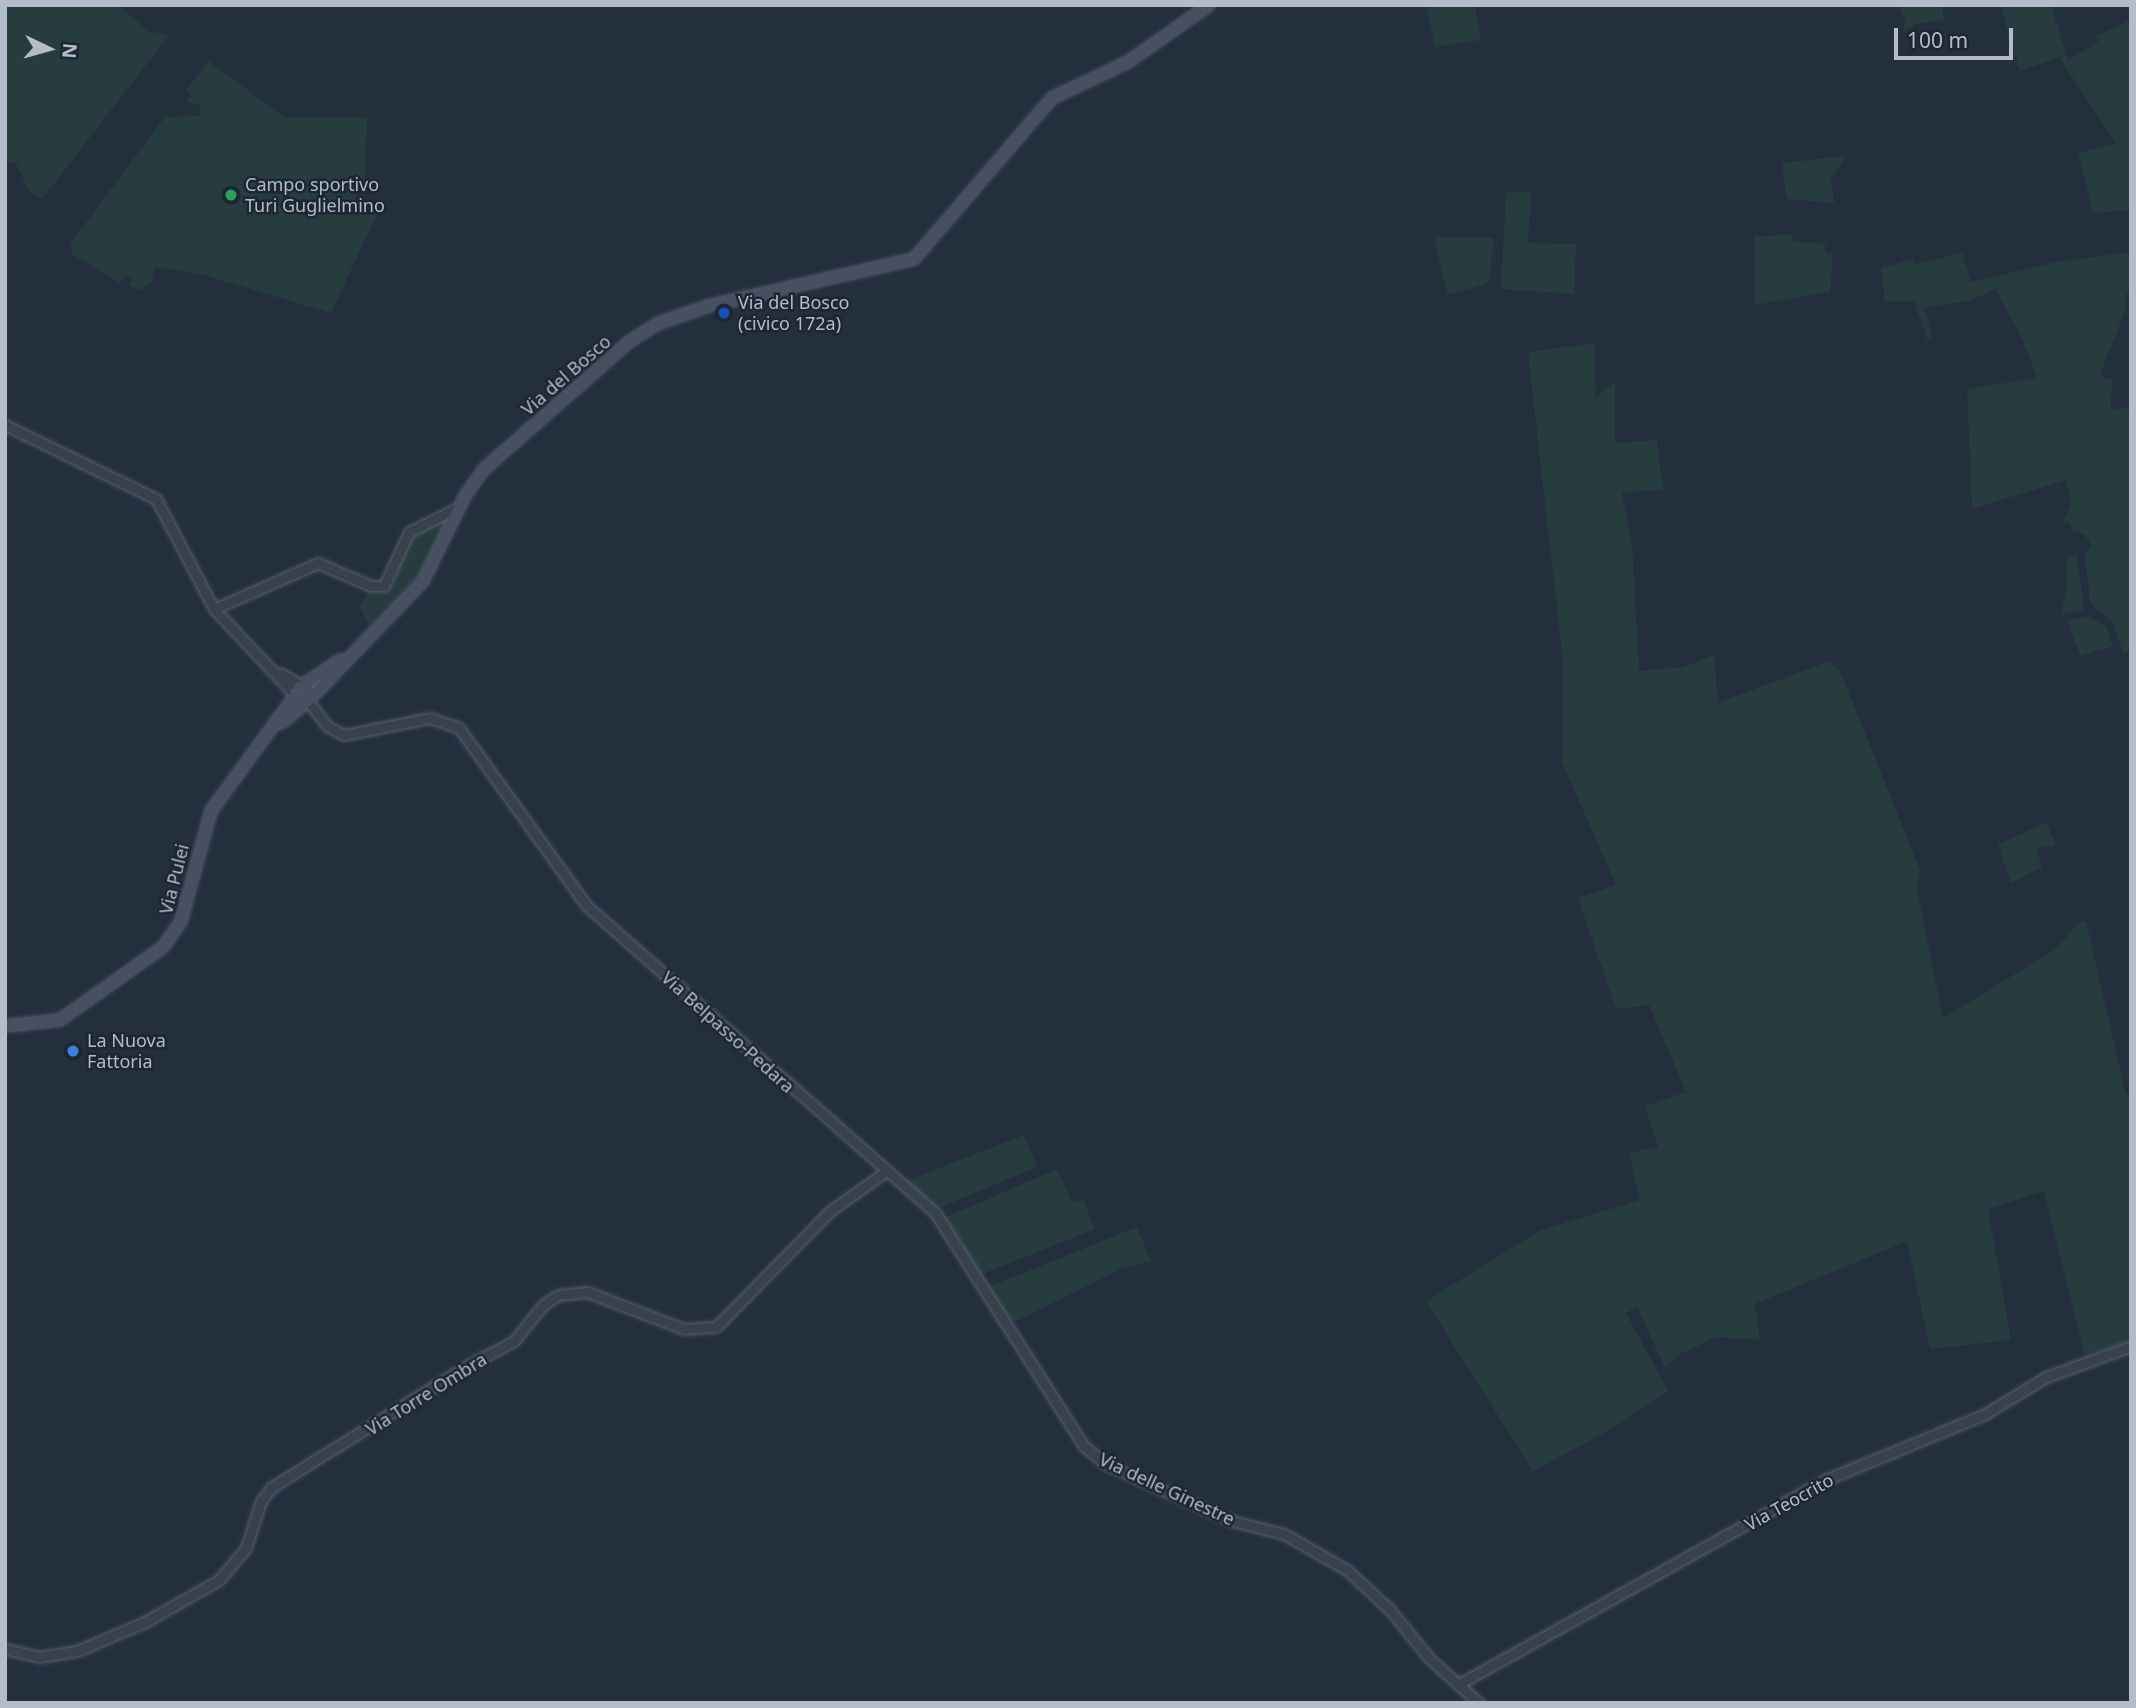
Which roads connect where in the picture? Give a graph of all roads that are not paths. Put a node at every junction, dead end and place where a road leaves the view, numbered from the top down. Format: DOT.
graph roads {
  1 [pos="1209,5"];
  2 [pos="5,425"];
  3 [pos="459,507"];
  4 [pos="214,609"];
  5 [pos="358,647"];
  6 [pos="269,666"];
  7 [pos="302,696"];
  8 [pos="5,1026"];
  9 [pos="885,1172"];
  10 [pos="2131,1346"];
  11 [pos="1084,1446"];
  12 [pos="5,1650"];
  13 [pos="1458,1684"];
  14 [pos="1479,1703"];
  1 -- 3 [label="main road, Via del Bosco"];
  2 -- 4 [label="street"];
  3 -- 4 [label="street, Via del Bosco"];
  3 -- 5 [label="main road"];
  4 -- 6 [label="street"];
  5 -- 7 [label="main road"];
  5 -- 7 [label="main road"];
  6 -- 7 [label="street"];
  6 -- 7 [label="street"];
  7 -- 8 [label="main road, Via Pulei"];
  7 -- 9 [label="street, Via Belpasso-Pedara"];
  9 -- 11 [label="street, Via Belpasso-Pedara"];
  9 -- 12 [label="street, Via Torre Ombra"];
  10 -- 13 [label="street, Via Teocrito"];
  11 -- 13 [label="street, Via delle Ginestre"];
  13 -- 14 [label="street, Via delle Ginestre"];
}
